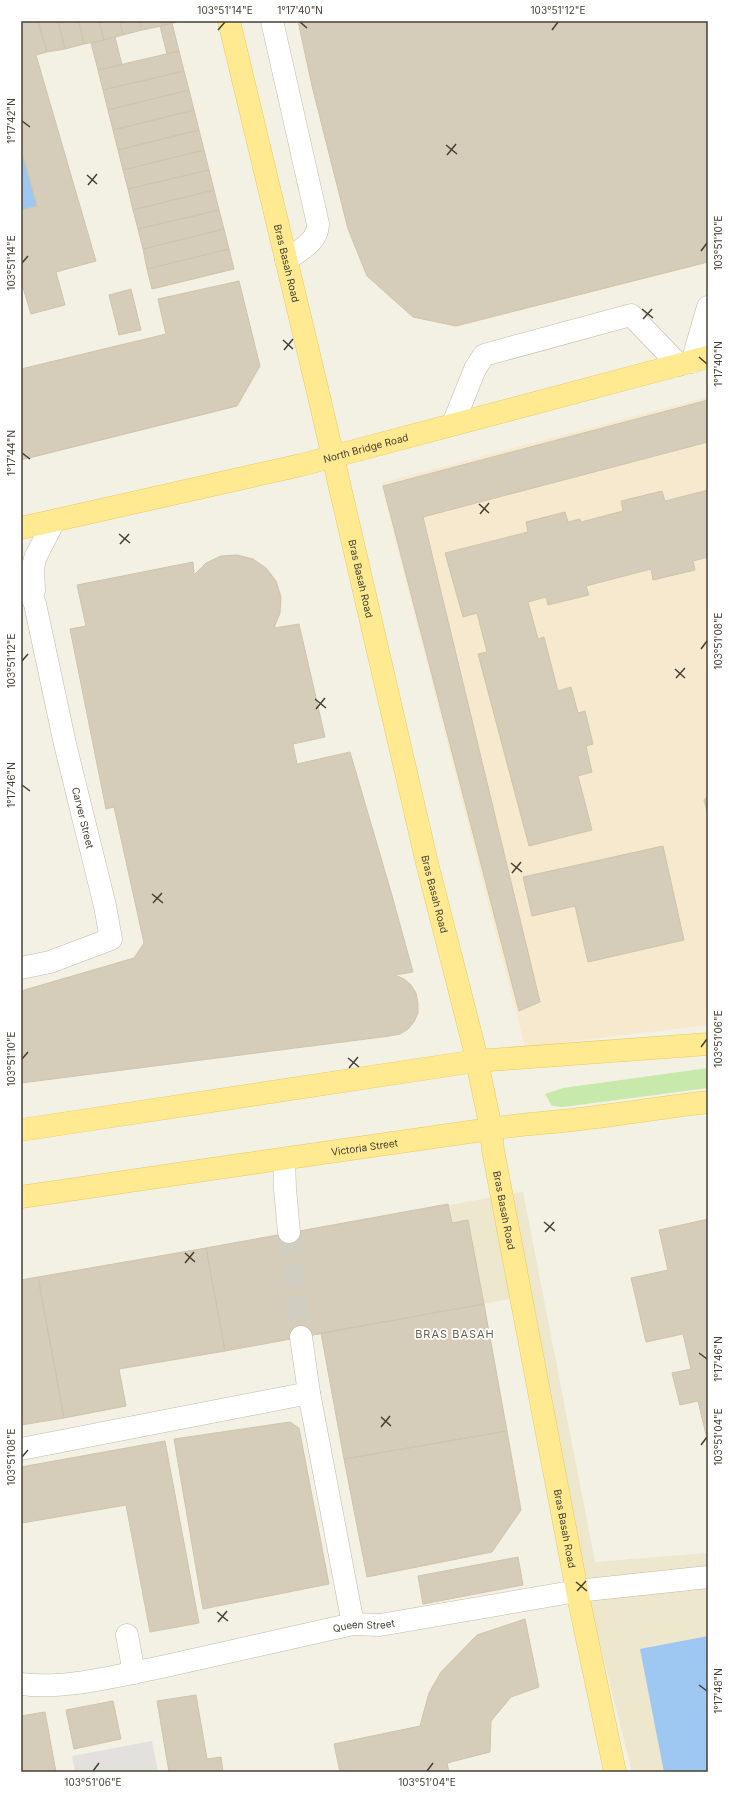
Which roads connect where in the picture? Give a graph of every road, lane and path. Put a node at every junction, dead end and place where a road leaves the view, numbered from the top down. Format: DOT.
graph roads {
  1 [pos="229,21"];
  2 [pos="272,21"];
  3 [pos="286,260"];
  4 [pos="708,307"];
  5 [pos="693,361"];
  6 [pos="453,424"];
  7 [pos="332,456"];
  8 [pos="54,521"];
  9 [pos="21,528"];
  10 [pos="21,571"];
  11 [pos="34,604"];
  12 [pos="27,963"];
  13 [pos="708,1044"];
  14 [pos="476,1061"];
  15 [pos="708,1102"];
  16 [pos="491,1128"];
  17 [pos="21,1130"];
  18 [pos="284,1159"];
  19 [pos="21,1197"];
  20 [pos="289,1232"];
  21 [pos="301,1337"];
  22 [pos="309,1393"];
  23 [pos="21,1449"];
  24 [pos="708,1577"];
  25 [pos="577,1591"];
  26 [pos="353,1624"];
  27 [pos="127,1635"];
  28 [pos="134,1673"];
  29 [pos="21,1684"];
  30 [pos="615,1772"];
  1 -- 3 [label="main road, Bras Basah Road"];
  2 -- 3 [label="street"];
  3 -- 7 [label="main road, Bras Basah Road"];
  4 -- 5 [label="street"];
  5 -- 6 [label="main road, North Bridge Road"];
  5 -- 6 [label="street"];
  6 -- 7 [label="main road, North Bridge Road"];
  7 -- 8 [label="main road, North Bridge Road"];
  7 -- 14 [label="main road, Bras Basah Road"];
  8 -- 9 [label="main road, North Bridge Road"];
  8 -- 11 [label="street, Carver Street"];
  10 -- 11 [label="street, Carver Street"];
  11 -- 12 [label="street, Carver Street"];
  13 -- 14 [label="main road"];
  14 -- 16 [label="main road, Bras Basah Road"];
  14 -- 17 [label="main road"];
  15 -- 16 [label="main road, Victoria Street"];
  16 -- 18 [label="main road, Victoria Street"];
  16 -- 25 [label="main road, Bras Basah Road"];
  18 -- 19 [label="main road, Victoria Street"];
  18 -- 20 [label="street"];
  21 -- 22 [label="street"];
  22 -- 23 [label="street"];
  22 -- 26 [label="street"];
  24 -- 25 [label="street, Queen Street"];
  25 -- 26 [label="street, Queen Street"];
  25 -- 30 [label="main road, Bras Basah Road"];
  26 -- 28 [label="street, Queen Street"];
  27 -- 28 [label="street"];
  28 -- 29 [label="street, Queen Street"];
}
